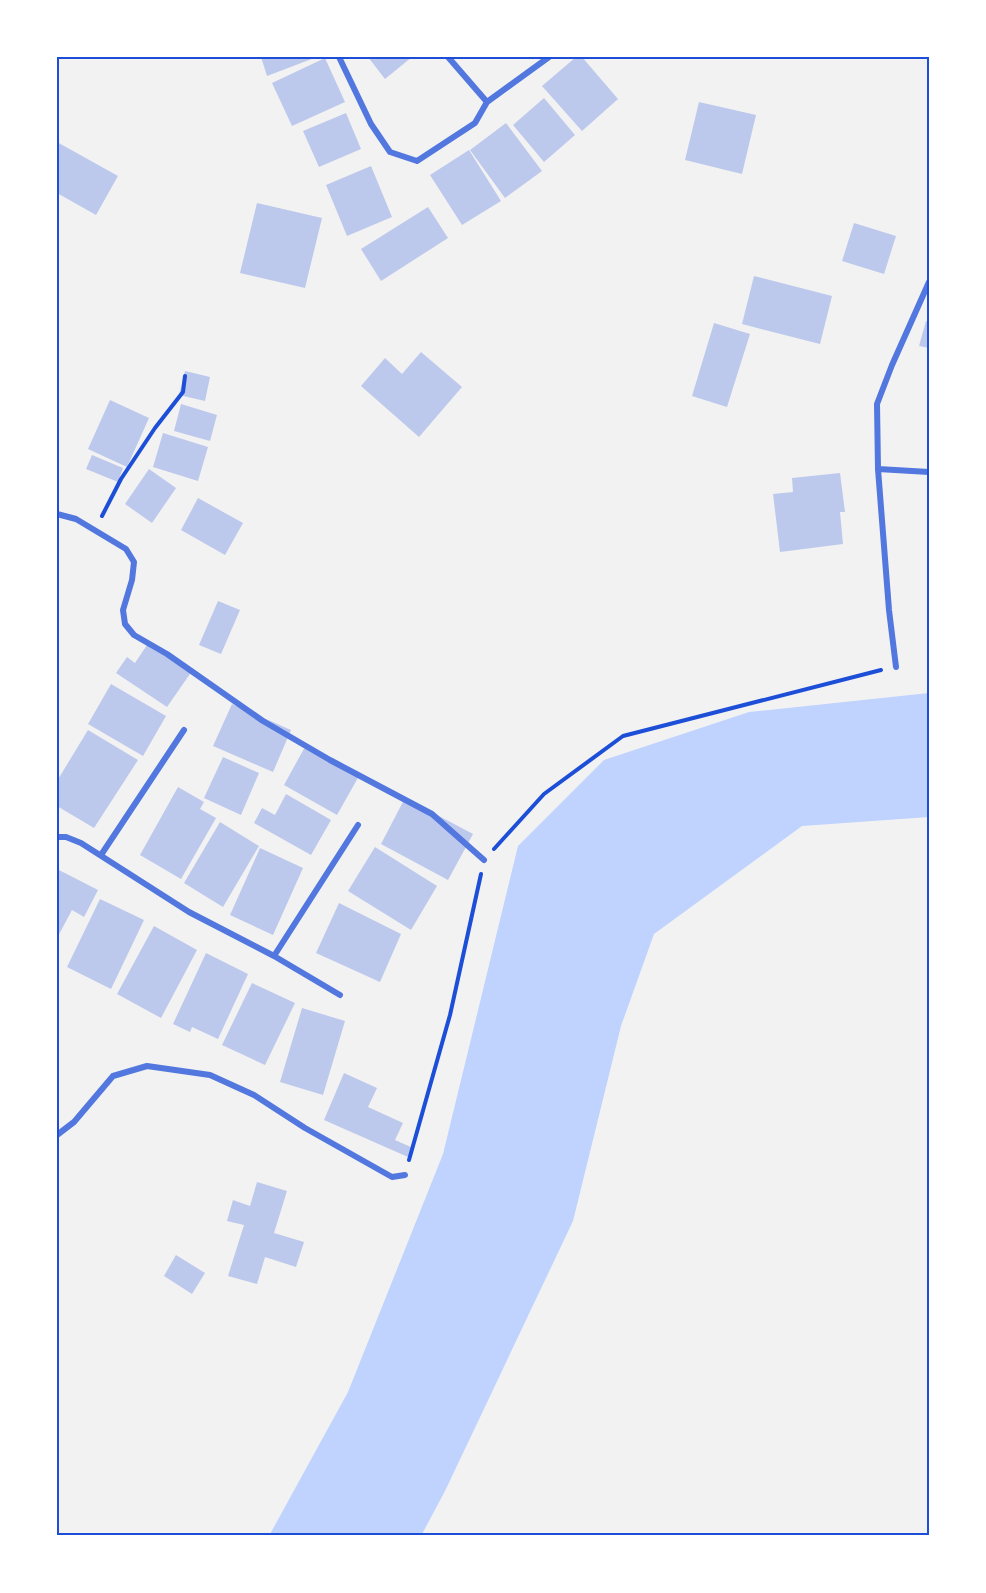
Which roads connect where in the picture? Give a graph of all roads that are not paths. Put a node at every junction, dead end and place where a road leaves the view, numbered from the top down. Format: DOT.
graph roads {
  1 [pos="339,57"];
  2 [pos="448,57"];
  3 [pos="549,57"];
  4 [pos="487,102"];
  5 [pos="929,282"];
  6 [pos="878,469"];
  7 [pos="929,472"];
  8 [pos="57,514"];
  9 [pos="896,667"];
  10 [pos="184,730"];
  11 [pos="358,825"];
  12 [pos="57,837"];
  13 [pos="101,855"];
  14 [pos="484,860"];
  15 [pos="274,956"];
  16 [pos="339,995"];
  17 [pos="57,1135"];
  18 [pos="405,1175"];
  1 -- 4 [label="street"];
  2 -- 4 [label="street"];
  3 -- 4 [label="street"];
  5 -- 6 [label="street"];
  6 -- 7 [label="street"];
  6 -- 9 [label="street"];
  8 -- 14 [label="street"];
  10 -- 13 [label="street"];
  11 -- 15 [label="street"];
  12 -- 13 [label="street"];
  13 -- 15 [label="street"];
  15 -- 16 [label="street"];
  17 -- 18 [label="street"];
}
